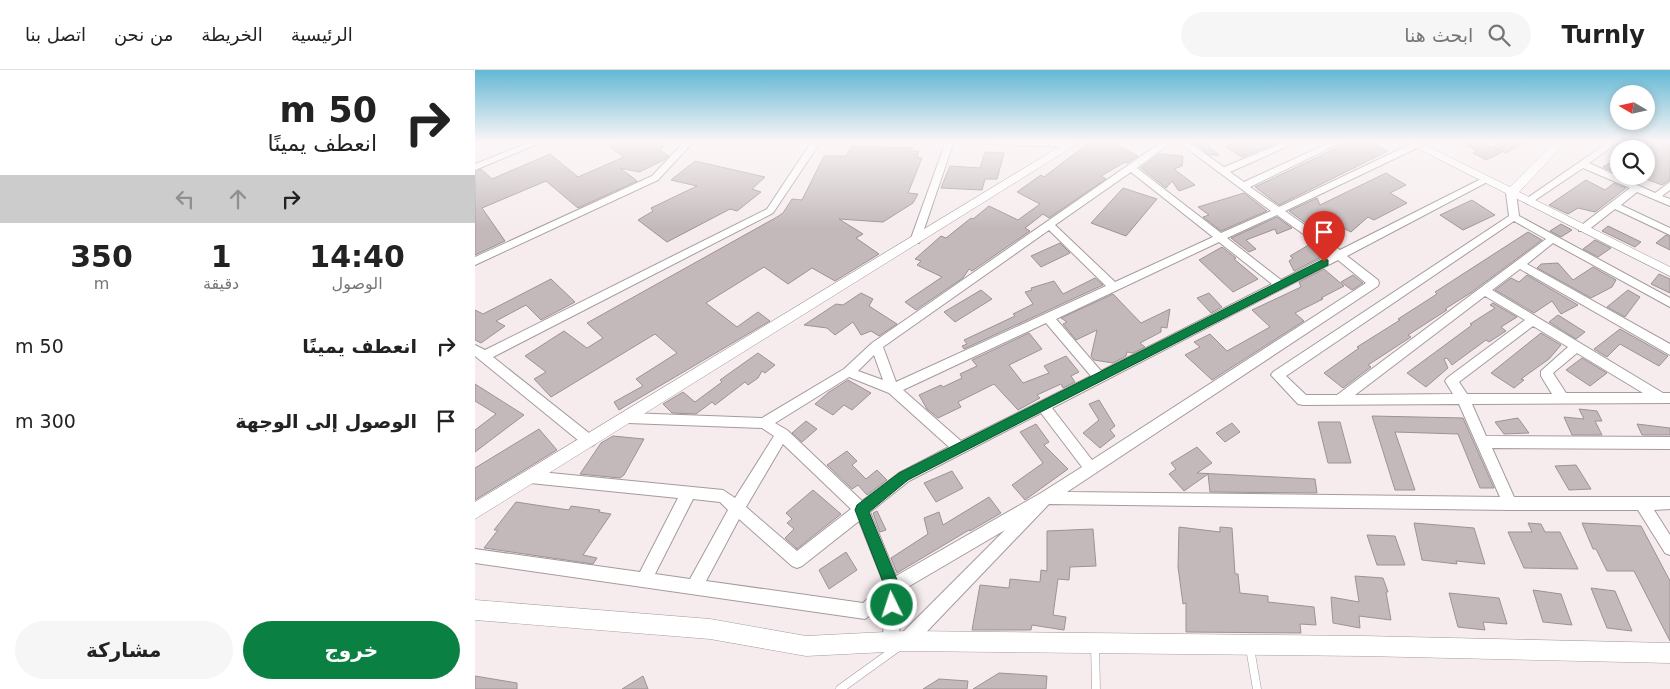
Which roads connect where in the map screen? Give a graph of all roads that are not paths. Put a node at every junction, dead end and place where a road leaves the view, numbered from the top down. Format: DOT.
graph roads {
  1 [pos="663,170"];
  2 [pos="798,170"];
  3 [pos="940,170"];
  4 [pos="1026,170"];
  5 [pos="1128,170"];
  6 [pos="1133,170"];
  7 [pos="1278,170"];
  8 [pos="1359,170"];
  9 [pos="1466,170"];
  10 [pos="1534,170"];
  11 [pos="1575,170"];
  12 [pos="1596,170"];
  13 [pos="1223,171"];
  14 [pos="1486,180"];
  15 [pos="1670,185"];
  16 [pos="1244,186"];
  17 [pos="1636,188"];
  18 [pos="1511,193"];
  19 [pos="1655,197"];
  20 [pos="1529,202"];
  21 [pos="1670,203"];
  22 [pos="1614,205"];
  23 [pos="1278,211"];
  24 [pos="1515,217"];
  25 [pos="1049,225"];
  26 [pos="1583,229"];
  27 [pos="1670,232"];
  28 [pos="1220,238"];
  29 [pos="1553,239"];
  30 [pos="915,241"];
  31 [pos="1339,255"];
  32 [pos="475,261"];
  33 [pos="1519,264"];
  34 [pos="1670,272"];
  35 [pos="1280,285"];
  36 [pos="1114,287"];
  37 [pos="1484,290"];
  38 [pos="1670,303"];
  39 [pos="1048,317"];
  40 [pos="1533,320"];
  41 [pos="876,346"];
  42 [pos="1576,347"];
  43 [pos="1670,350"];
  44 [pos="479,352"];
  45 [pos="848,372"];
  46 [pos="1099,377"];
  47 [pos="893,389"];
  48 [pos="1665,398"];
  49 [pos="1463,399"];
  50 [pos="1563,399"];
  51 [pos="1339,400"];
  52 [pos="1043,406"];
  53 [pos="628,418"];
  54 [pos="763,423"];
  55 [pos="782,434"];
  56 [pos="589,441"];
  57 [pos="1482,442"];
  58 [pos="1670,443"];
  59 [pos="959,448"];
  60 [pos="1091,469"];
  61 [pos="530,477"];
  62 [pos="689,492"];
  63 [pos="1046,498"];
  64 [pos="1510,504"];
  65 [pos="1642,504"];
  66 [pos="1670,504"];
  67 [pos="737,508"];
  68 [pos="862,510"];
  69 [pos="475,511"];
  70 [pos="1670,548"];
  71 [pos="475,556"];
  72 [pos="644,579"];
  73 [pos="695,586"];
  74 [pos="893,587"];
  75 [pos="475,610"];
  76 [pos="899,641"];
  77 [pos="1095,643"];
  78 [pos="1249,645"];
  79 [pos="1670,653"];
  80 [pos="840,689"];
  81 [pos="1096,689"];
  82 [pos="1257,689"];
  1 -- 32 [label="street"];
  2 -- 44 [label="street"];
  3 -- 30 [label="street"];
  4 -- 30 [label="street"];
  5 -- 25 [label="street"];
  6 -- 28 [label="street"];
  7 -- 16 [label="street"];
  8 -- 23 [label="street"];
  9 -- 14 [label="street"];
  10 -- 18 [label="street"];
  11 -- 20 [label="street"];
  12 -- 17 [label="street"];
  13 -- 16 [label="street"];
  14 -- 18 [label="street"];
  14 -- 31 [label="street"];
  15 -- 19 [label="street"];
  16 -- 23 [label="street"];
  17 -- 19 [label="street"];
  17 -- 22 [label="street"];
  18 -- 20 [label="street"];
  18 -- 24 [label="street"];
  19 -- 21 [label="street"];
  20 -- 26 [label="street"];
  22 -- 26 [label="street"];
  22 -- 27 [label="street"];
  23 -- 28 [label="street"];
  23 -- 31 [label="street"];
  24 -- 29 [label="street"];
  24 -- 51 [label="street"];
  25 -- 36 [label="street"];
  25 -- 41 [label="street"];
  26 -- 34 [label="street"];
  28 -- 35 [label="street"];
  28 -- 36 [label="street"];
  29 -- 33 [label="street"];
  29 -- 38 [label="street"];
  30 -- 53 [label="street"];
  31 -- 35 [label="street"];
  31 -- 60 [label="street"];
  33 -- 37 [label="street"];
  33 -- 43 [label="street"];
  35 -- 46 [label="street"];
  36 -- 39 [label="street"];
  37 -- 40 [label="street"];
  37 -- 51 [label="street"];
  39 -- 46 [label="street"];
  39 -- 47 [label="street"];
  40 -- 42 [label="street"];
  40 -- 49 [label="street"];
  41 -- 45 [label="street"];
  41 -- 47 [label="street"];
  42 -- 48 [label="street"];
  42 -- 50 [label="street"];
  44 -- 56 [label="street"];
  45 -- 47 [label="street"];
  45 -- 54 [label="street"];
  46 -- 52 [label="street"];
  47 -- 59 [label="street"];
  48 -- 50 [label="street"];
  49 -- 50 [label="street"];
  49 -- 51 [label="street"];
  49 -- 57 [label="street"];
  52 -- 59 [label="street"];
  52 -- 60 [label="street"];
  53 -- 54 [label="street"];
  53 -- 56 [label="street"];
  54 -- 55 [label="street"];
  55 -- 67 [label="street"];
  55 -- 68 [label="street"];
  56 -- 61 [label="street"];
  57 -- 58 [label="street"];
  57 -- 64 [label="street"];
  59 -- 68 [label="street"];
  60 -- 63 [label="street"];
  61 -- 62 [label="street"];
  61 -- 69 [label="street"];
  62 -- 67 [label="street"];
  62 -- 72 [label="street"];
  63 -- 64 [label="street"];
  63 -- 74 [label="street"];
  63 -- 76 [label="street"];
  64 -- 65 [label="street"];
  65 -- 66 [label="street"];
  65 -- 70 [label="street"];
  67 -- 68 [label="street"];
  67 -- 73 [label="street"];
  68 -- 74 [label="street"];
  71 -- 72 [label="street"];
  72 -- 73 [label="street"];
  73 -- 74 [label="street"];
  74 -- 76 [label="street"];
  75 -- 76 [label="street"];
  76 -- 77 [label="street"];
  76 -- 80 [label="lane"];
  77 -- 78 [label="street"];
  77 -- 81 [label="lane"];
  78 -- 79 [label="street"];
  78 -- 82 [label="lane"];
}
